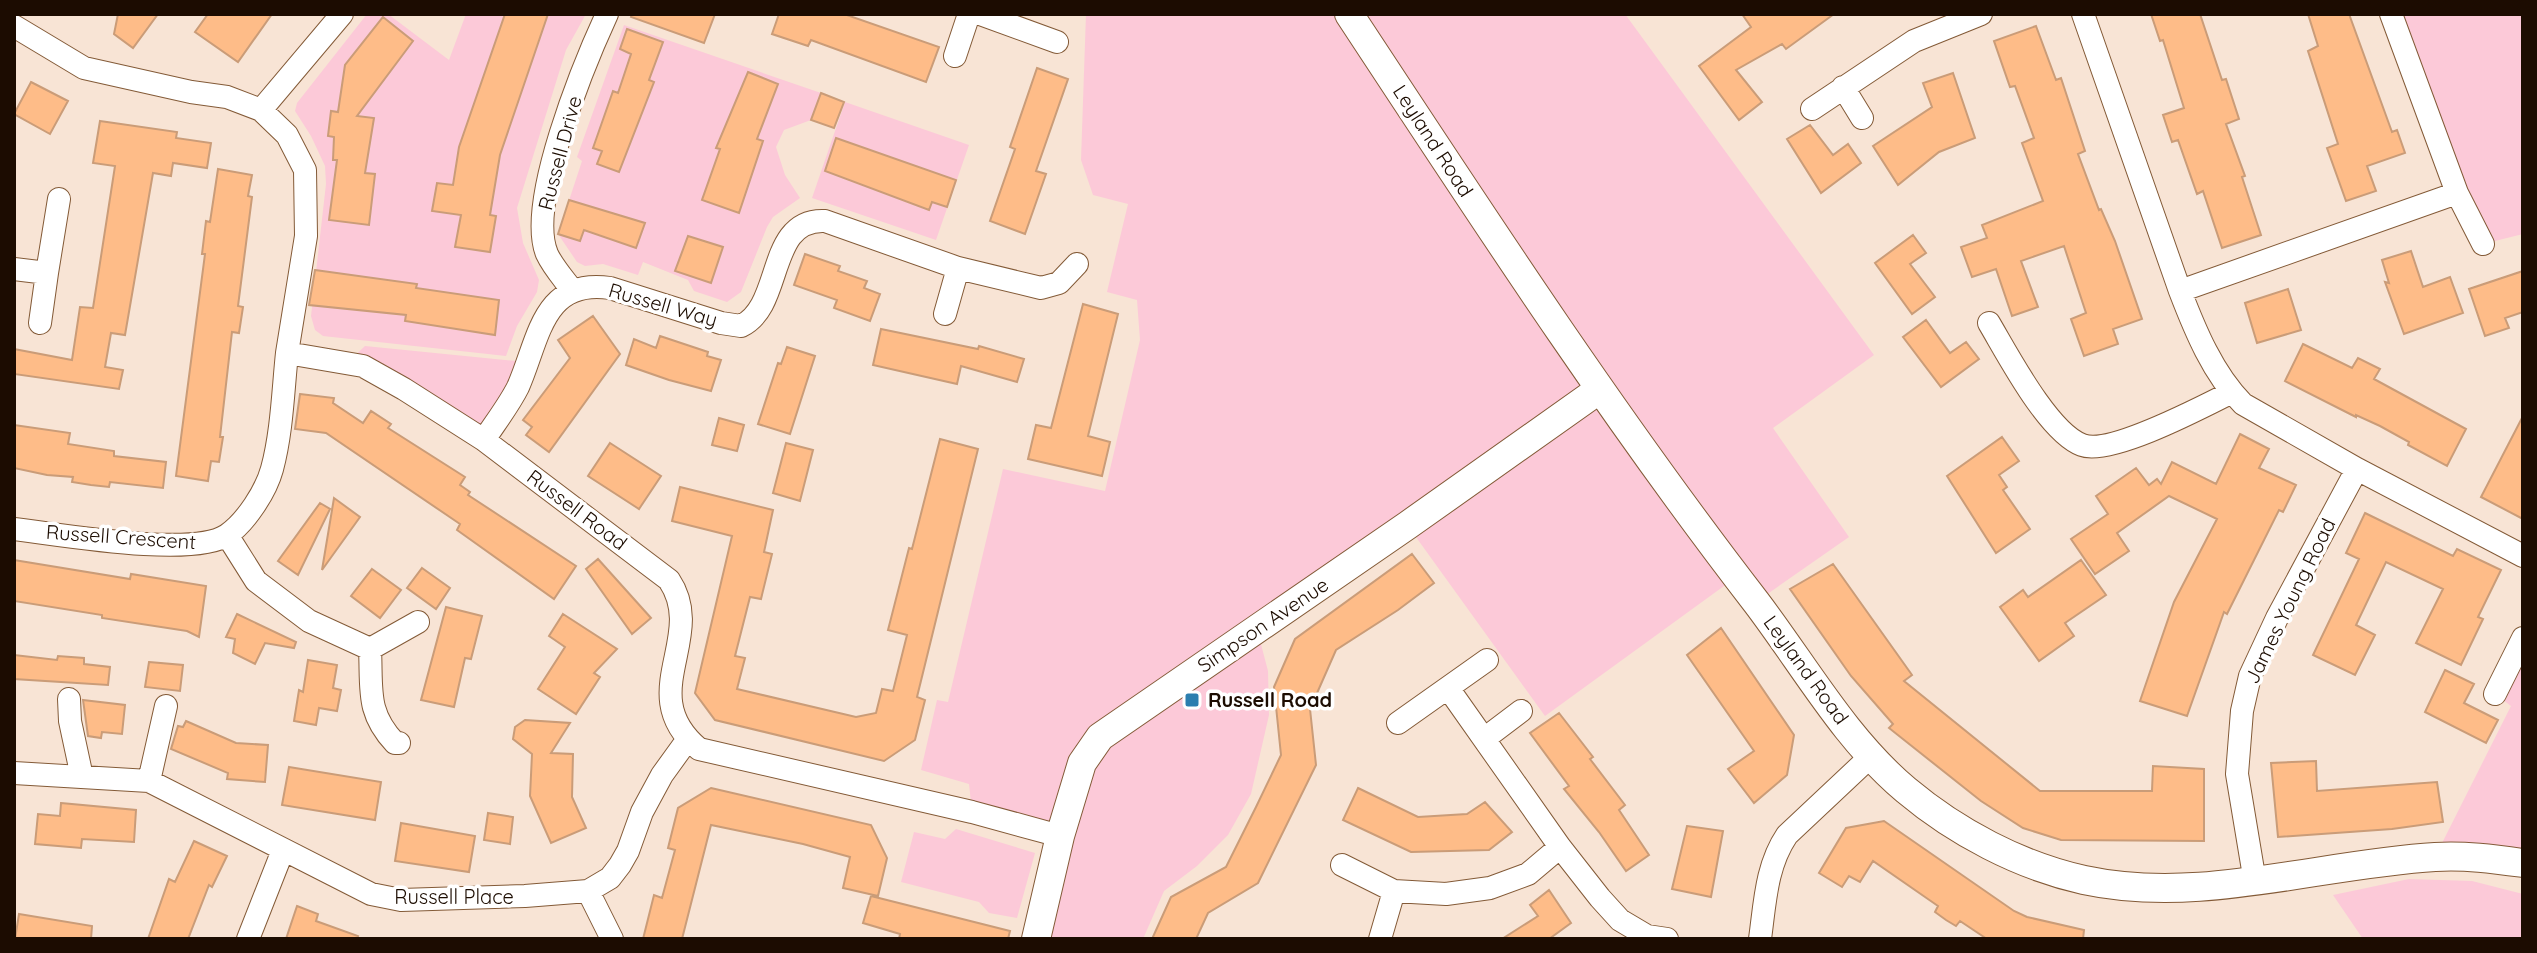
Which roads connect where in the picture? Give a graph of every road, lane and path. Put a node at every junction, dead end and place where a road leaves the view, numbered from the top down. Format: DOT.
graph roads {
  1 [pos="342,14"];
  2 [pos="607,14"];
  3 [pos="969,14"];
  4 [pos="980,14"];
  5 [pos="1349,14"];
  6 [pos="1981,14"];
  7 [pos="2083,14"];
  8 [pos="2391,14"];
  9 [pos="14,26"];
  10 [pos="1057,42"];
  11 [pos="955,56"];
  12 [pos="1843,87"];
  13 [pos="1812,109"];
  14 [pos="261,110"];
  15 [pos="1862,118"];
  16 [pos="2457,193"];
  17 [pos="59,199"];
  18 [pos="2483,244"];
  19 [pos="1077,264"];
  20 [pos="958,268"];
  21 [pos="14,269"];
  22 [pos="47,273"];
  23 [pos="572,290"];
  24 [pos="2180,291"];
  25 [pos="945,314"];
  26 [pos="40,323"];
  27 [pos="1989,323"];
  28 [pos="287,353"];
  29 [pos="1600,389"];
  30 [pos="2232,392"];
  31 [pos="484,440"];
  32 [pos="2357,469"];
  33 [pos="14,529"];
  34 [pos="227,535"];
  35 [pos="2523,556"];
  36 [pos="418,622"];
  37 [pos="2523,638"];
  38 [pos="370,649"];
  39 [pos="1487,660"];
  40 [pos="1448,688"];
  41 [pos="2495,694"];
  42 [pos="69,699"];
  43 [pos="166,706"];
  44 [pos="1521,711"];
  45 [pos="1398,723"];
  46 [pos="688,739"];
  47 [pos="1484,739"];
  48 [pos="399,743"];
  49 [pos="1870,757"];
  50 [pos="14,773"];
  51 [pos="82,777"];
  52 [pos="149,781"];
  53 [pos="1060,836"];
  54 [pos="1560,847"];
  55 [pos="283,850"];
  56 [pos="2523,863"];
  57 [pos="1342,865"];
  58 [pos="2255,882"];
  59 [pos="588,891"];
  60 [pos="1394,891"];
  61 [pos="248,939"];
  62 [pos="612,939"];
  63 [pos="1036,939"];
  64 [pos="1380,939"];
  65 [pos="1667,939"];
  66 [pos="1760,939"];
  1 -- 14 [label="street"];
  2 -- 23 [label="street, Russell Drive"];
  3 -- 11 [label="street"];
  4 -- 10 [label="street"];
  5 -- 29 [label="street, Leyland Road"];
  6 -- 12 [label="street"];
  7 -- 24 [label="street"];
  8 -- 16 [label="street"];
  9 -- 14 [label="street"];
  12 -- 13 [label="street"];
  12 -- 15 [label="street"];
  14 -- 28 [label="street"];
  16 -- 18 [label="street"];
  16 -- 24 [label="street"];
  17 -- 22 [label="street"];
  19 -- 20 [label="street, Russell Way"];
  20 -- 23 [label="street, Russell Way"];
  20 -- 25 [label="street"];
  21 -- 22 [label="street"];
  22 -- 26 [label="street"];
  23 -- 31 [label="street"];
  24 -- 30 [label="street"];
  27 -- 30 [label="street"];
  28 -- 31 [label="street, Russell Road"];
  28 -- 34 [label="street"];
  29 -- 49 [label="street, Leyland Road"];
  29 -- 53 [label="street, Simpson Avenue"];
  30 -- 32 [label="street"];
  31 -- 46 [label="street, Russell Road"];
  32 -- 35 [label="street"];
  32 -- 58 [label="street, James Young Road"];
  33 -- 34 [label="street, Russell Crescent"];
  34 -- 38 [label="street"];
  36 -- 38 [label="street"];
  37 -- 41 [label="street"];
  38 -- 48 [label="street"];
  39 -- 40 [label="street"];
  40 -- 45 [label="street"];
  40 -- 47 [label="street"];
  42 -- 51 [label="street"];
  43 -- 52 [label="street"];
  44 -- 47 [label="street"];
  46 -- 53 [label="street"];
  46 -- 59 [label="street"];
  47 -- 54 [label="street"];
  49 -- 58 [label="street, Leyland Road"];
  49 -- 66 [label="street"];
  50 -- 51 [label="street, Russell Place"];
  51 -- 52 [label="street, Russell Place"];
  52 -- 55 [label="street, Russell Place"];
  53 -- 63 [label="street, Simpson Avenue"];
  54 -- 60 [label="street"];
  54 -- 65 [label="street"];
  55 -- 59 [label="street, Russell Place"];
  55 -- 61 [label="street"];
  56 -- 58 [label="street, Leyland Road"];
  57 -- 60 [label="street"];
  59 -- 62 [label="street"];
  60 -- 64 [label="street"];
}
